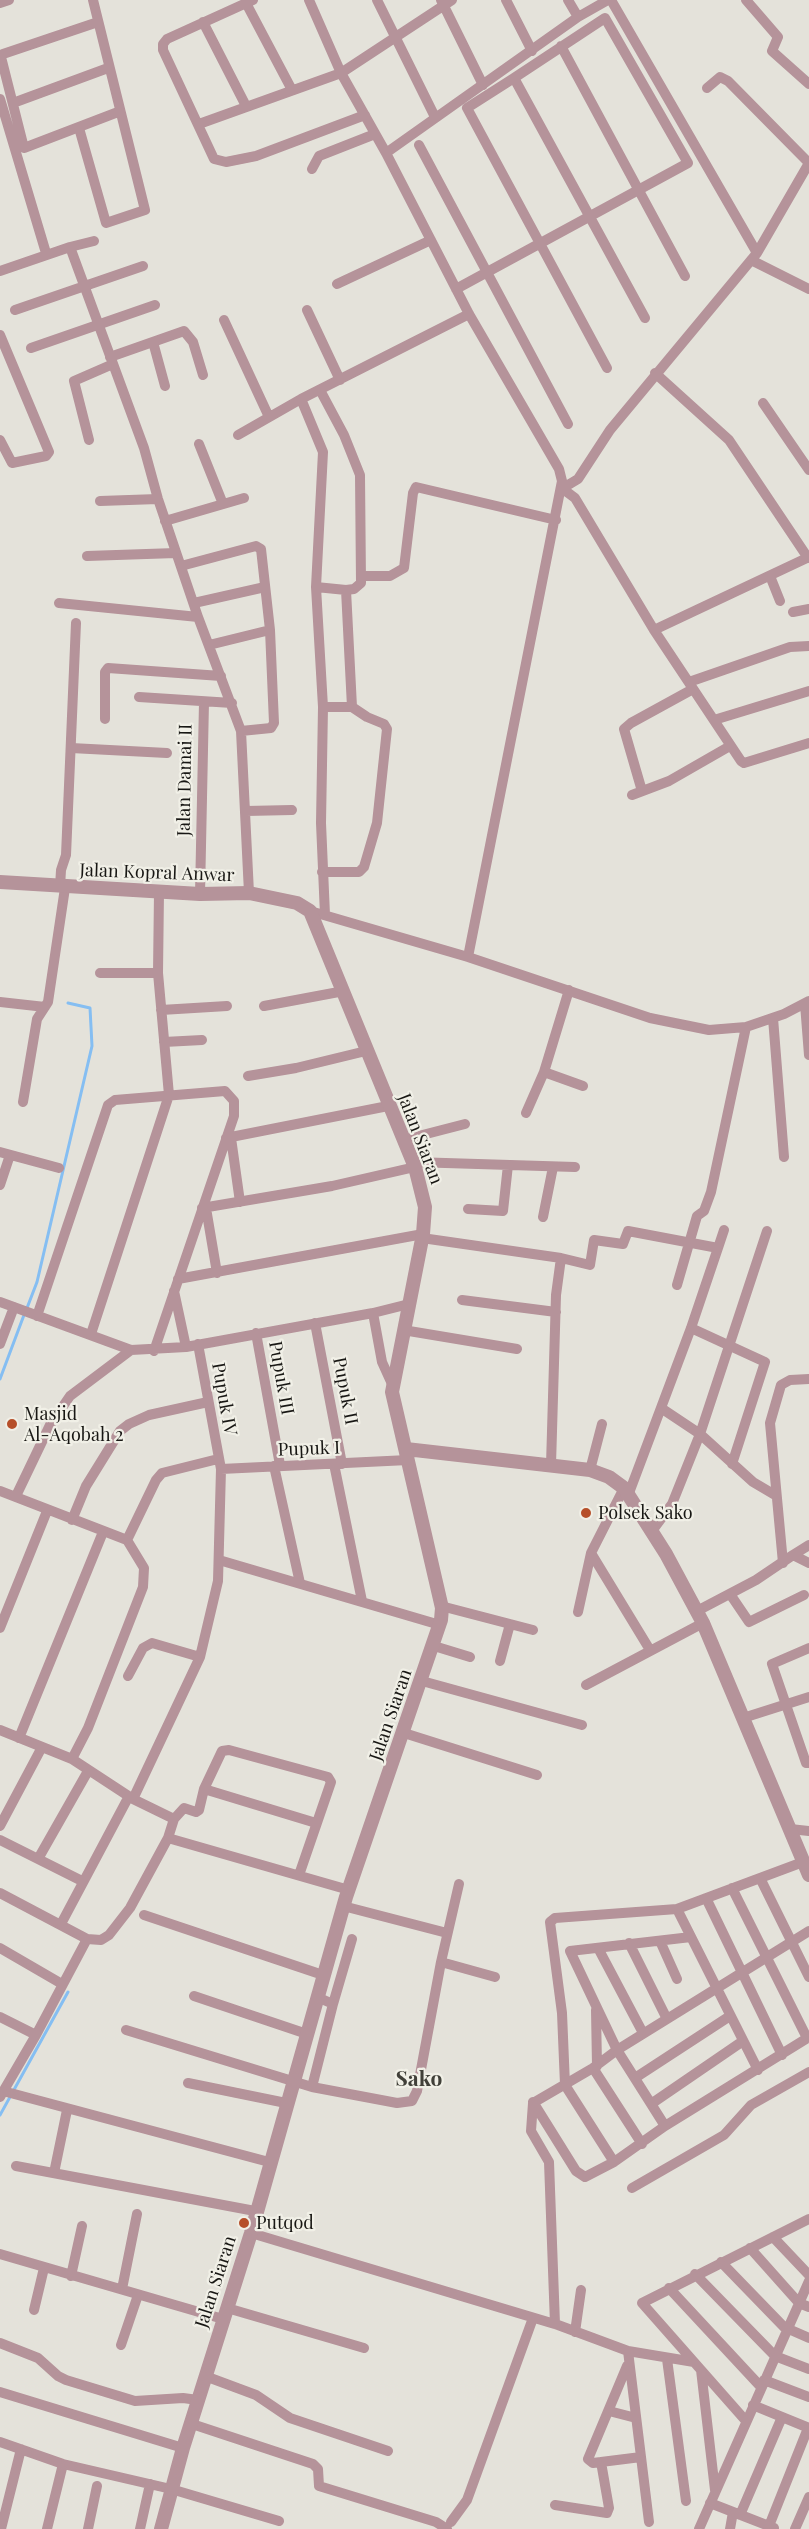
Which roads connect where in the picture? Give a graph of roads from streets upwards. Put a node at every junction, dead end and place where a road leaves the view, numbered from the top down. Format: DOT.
graph roads {
  1 [pos="9,0"];
  2 [pos="93,0"];
  3 [pos="309,0"];
  4 [pos="377,0"];
  5 [pos="506,0"];
  6 [pos="568,0"];
  7 [pos="609,0"];
  8 [pos="746,0"];
  9 [pos="764,0"];
  10 [pos="250,2"];
  11 [pos="445,2"];
  12 [pos="0,3"];
  13 [pos="754,10"];
  14 [pos="578,17"];
  15 [pos="98,22"];
  16 [pos="203,22"];
  17 [pos="396,38"];
  18 [pos="561,46"];
  19 [pos="532,51"];
  20 [pos="108,68"];
  21 [pos="340,73"];
  22 [pos="514,78"];
  23 [pos="809,84"];
  24 [pos="483,85"];
  25 [pos="707,88"];
  26 [pos="292,90"];
  27 [pos="0,99"];
  28 [pos="13,103"];
  29 [pos="246,106"];
  30 [pos="118,112"];
  31 [pos="364,115"];
  32 [pos="435,117"];
  33 [pos="199,124"];
  34 [pos="79,128"];
  35 [pos="375,134"];
  36 [pos="419,145"];
  37 [pos="386,153"];
  38 [pos="809,163"];
  39 [pos="312,169"];
  40 [pos="640,190"];
  41 [pos="592,216"];
  42 [pos="431,240"];
  43 [pos="94,241"];
  44 [pos="541,243"];
  45 [pos="70,247"];
  46 [pos="46,253"];
  47 [pos="754,257"];
  48 [pos="142,266"];
  49 [pos="0,270"];
  50 [pos="486,273"];
  51 [pos="685,276"];
  52 [pos="337,284"];
  53 [pos="84,287"];
  54 [pos="456,289"];
  55 [pos="809,289"];
  56 [pos="154,305"];
  57 [pos="15,310"];
  58 [pos="307,310"];
  59 [pos="470,314"];
  60 [pos="645,318"];
  61 [pos="224,320"];
  62 [pos="99,325"];
  63 [pos="0,335"];
  64 [pos="153,342"];
  65 [pos="31,348"];
  66 [pos="112,361"];
  67 [pos="607,368"];
  68 [pos="655,373"];
  69 [pos="203,375"];
  70 [pos="340,380"];
  71 [pos="165,386"];
  72 [pos="320,390"];
  73 [pos="301,399"];
  74 [pos="763,403"];
  75 [pos="269,417"];
  76 [pos="568,424"];
  77 [pos="238,435"];
  78 [pos="0,440"];
  79 [pos="89,440"];
  80 [pos="199,444"];
  81 [pos="809,470"];
  82 [pos="562,487"];
  83 [pos="244,498"];
  84 [pos="158,499"];
  85 [pos="100,501"];
  86 [pos="223,504"];
  87 [pos="556,520"];
  88 [pos="165,521"];
  89 [pos="176,553"];
  90 [pos="87,556"];
  91 [pos="808,558"];
  92 [pos="181,566"];
  93 [pos="361,576"];
  94 [pos="770,576"];
  95 [pos="265,587"];
  96 [pos="316,587"];
  97 [pos="346,590"];
  98 [pos="780,601"];
  99 [pos="59,603"];
  100 [pos="194,603"];
  101 [pos="809,609"];
  102 [pos="794,612"];
  103 [pos="198,616"];
  104 [pos="76,623"];
  105 [pos="270,630"];
  106 [pos="654,630"];
  107 [pos="209,645"];
  108 [pos="809,646"];
  109 [pos="221,676"];
  110 [pos="691,686"];
  111 [pos="809,691"];
  112 [pos="139,697"];
  113 [pos="204,702"];
  114 [pos="232,703"];
  115 [pos="352,706"];
  116 [pos="323,707"];
  117 [pos="105,719"];
  118 [pos="714,720"];
  119 [pos="242,730"];
  120 [pos="809,743"];
  121 [pos="730,746"];
  122 [pos="71,748"];
  123 [pos="167,753"];
  124 [pos="291,810"];
  125 [pos="246,811"];
  126 [pos="322,872"];
  127 [pos="0,882"];
  128 [pos="62,887"];
  129 [pos="159,892"];
  130 [pos="200,894"];
  131 [pos="249,894"];
  132 [pos="310,911"];
  133 [pos="325,915"];
  134 [pos="468,957"];
  135 [pos="100,973"];
  136 [pos="158,973"];
  137 [pos="569,990"];
  138 [pos="344,991"];
  139 [pos="0,1002"];
  140 [pos="807,1002"];
  141 [pos="227,1006"];
  142 [pos="264,1006"];
  143 [pos="45,1007"];
  144 [pos="161,1010"];
  145 [pos="773,1018"];
  146 [pos="746,1027"];
  147 [pos="202,1040"];
  148 [pos="164,1042"];
  149 [pos="366,1051"];
  150 [pos="809,1055"];
  151 [pos="544,1072"];
  152 [pos="248,1076"];
  153 [pos="584,1086"];
  154 [pos="169,1095"];
  155 [pos="23,1102"];
  156 [pos="388,1106"];
  157 [pos="526,1113"];
  158 [pos="465,1124"];
  159 [pos="228,1138"];
  160 [pos="403,1140"];
  161 [pos="5,1153"];
  162 [pos="784,1157"];
  163 [pos="414,1164"];
  164 [pos="508,1165"];
  165 [pos="553,1167"];
  166 [pos="575,1167"];
  167 [pos="59,1168"];
  168 [pos="0,1185"];
  169 [pos="240,1202"];
  170 [pos="204,1208"];
  171 [pos="468,1209"];
  172 [pos="543,1217"];
  173 [pos="724,1230"];
  174 [pos="767,1231"];
  175 [pos="422,1236"];
  176 [pos="690,1241"];
  177 [pos="718,1248"];
  178 [pos="561,1258"];
  179 [pos="218,1273"];
  180 [pos="178,1279"];
  181 [pos="677,1285"];
  182 [pos="174,1291"];
  183 [pos="462,1300"];
  184 [pos="0,1302"];
  185 [pos="409,1304"];
  186 [pos="16,1308"];
  187 [pos="556,1312"];
  188 [pos="374,1313"];
  189 [pos="35,1316"];
  190 [pos="315,1323"];
  191 [pos="692,1328"];
  192 [pos="403,1330"];
  193 [pos="256,1333"];
  194 [pos="91,1334"];
  195 [pos="0,1344"];
  196 [pos="192,1345"];
  197 [pos="730,1348"];
  198 [pos="517,1349"];
  199 [pos="130,1350"];
  200 [pos="154,1351"];
  201 [pos="809,1378"];
  202 [pos="392,1384"];
  203 [pos="208,1402"];
  204 [pos="661,1408"];
  205 [pos="602,1424"];
  206 [pos="700,1434"];
  207 [pos="407,1455"];
  208 [pos="220,1464"];
  209 [pos="338,1464"];
  210 [pos="732,1464"];
  211 [pos="277,1465"];
  212 [pos="551,1465"];
  213 [pos="590,1470"];
  214 [pos="0,1491"];
  215 [pos="627,1491"];
  216 [pos="775,1495"];
  217 [pos="16,1496"];
  218 [pos="47,1511"];
  219 [pos="72,1520"];
  220 [pos="652,1531"];
  221 [pos="103,1532"];
  222 [pos="127,1540"];
  223 [pos="809,1545"];
  224 [pos="591,1552"];
  225 [pos="793,1556"];
  226 [pos="219,1560"];
  227 [pos="783,1563"];
  228 [pos="809,1563"];
  229 [pos="300,1583"];
  230 [pos="730,1594"];
  231 [pos="804,1595"];
  232 [pos="362,1601"];
  233 [pos="441,1606"];
  234 [pos="578,1612"];
  235 [pos="700,1617"];
  236 [pos="440,1624"];
  237 [pos="510,1624"];
  238 [pos="0,1628"];
  239 [pos="533,1630"];
  240 [pos="434,1646"];
  241 [pos="809,1648"];
  242 [pos="650,1650"];
  243 [pos="200,1657"];
  244 [pos="470,1657"];
  245 [pos="500,1661"];
  246 [pos="128,1677"];
  247 [pos="422,1681"];
  248 [pos="586,1684"];
  249 [pos="809,1697"];
  250 [pos="787,1704"];
  251 [pos="743,1718"];
  252 [pos="582,1725"];
  253 [pos="0,1730"];
  254 [pos="404,1733"];
  255 [pos="20,1738"];
  256 [pos="42,1747"];
  257 [pos="805,1747"];
  258 [pos="72,1759"];
  259 [pos="809,1763"];
  260 [pos="88,1771"];
  261 [pos="537,1776"];
  262 [pos="204,1789"];
  263 [pos="131,1797"];
  264 [pos="174,1819"];
  265 [pos="316,1823"];
  266 [pos="0,1826"];
  267 [pos="790,1829"];
  268 [pos="809,1831"];
  269 [pos="168,1838"];
  270 [pos="0,1840"];
  271 [pos="38,1859"];
  272 [pos="806,1869"];
  273 [pos="299,1875"];
  274 [pos="760,1878"];
  275 [pos="82,1881"];
  276 [pos="459,1884"];
  277 [pos="732,1888"];
  278 [pos="349,1890"];
  279 [pos="0,1893"];
  280 [pos="706,1898"];
  281 [pos="343,1906"];
  282 [pos="677,1909"];
  283 [pos="144,1915"];
  284 [pos="61,1924"];
  285 [pos="809,1930"];
  286 [pos="447,1933"];
  287 [pos="691,1938"];
  288 [pos="87,1939"];
  289 [pos="352,1939"];
  290 [pos="660,1941"];
  291 [pos="792,1941"];
  292 [pos="629,1943"];
  293 [pos="0,1948"];
  294 [pos="331,1948"];
  295 [pos="598,1948"];
  296 [pos="570,1951"];
  297 [pos="348,1952"];
  298 [pos="553,1952"];
  299 [pos="767,1957"];
  300 [pos="441,1962"];
  301 [pos="743,1971"];
  302 [pos="323,1975"];
  303 [pos="495,1977"];
  304 [pos="809,1977"];
  305 [pos="676,1979"];
  306 [pos="62,1984"];
  307 [pos="716,1988"];
  308 [pos="194,1996"];
  309 [pos="317,1997"];
  310 [pos="333,2004"];
  311 [pos="596,2007"];
  312 [pos="730,2016"];
  313 [pos="0,2017"];
  314 [pos="667,2019"];
  315 [pos="126,2030"];
  316 [pos="307,2034"];
  317 [pos="643,2034"];
  318 [pos="36,2035"];
  319 [pos="808,2037"];
  320 [pos="743,2041"];
  321 [pos="617,2049"];
  322 [pos="782,2055"];
  323 [pos="595,2067"];
  324 [pos="758,2070"];
  325 [pos="809,2072"];
  326 [pos="635,2078"];
  327 [pos="293,2081"];
  328 [pos="188,2083"];
  329 [pos="565,2085"];
  330 [pos="312,2087"];
  331 [pos="7,2095"];
  332 [pos="533,2102"];
  333 [pos="286,2103"];
  334 [pos="651,2104"];
  335 [pos="67,2110"];
  336 [pos="665,2126"];
  337 [pos="642,2144"];
  338 [pos="270,2162"];
  339 [pos="614,2162"];
  340 [pos="16,2166"];
  341 [pos="54,2173"];
  342 [pos="632,2188"];
  343 [pos="255,2211"];
  344 [pos="137,2214"];
  345 [pos="807,2222"];
  346 [pos="82,2226"];
  347 [pos="251,2233"];
  348 [pos="774,2237"];
  349 [pos="750,2248"];
  350 [pos="0,2254"];
  351 [pos="722,2262"];
  352 [pos="44,2268"];
  353 [pos="695,2274"];
  354 [pos="809,2275"];
  355 [pos="71,2276"];
  356 [pos="809,2281"];
  357 [pos="669,2288"];
  358 [pos="122,2289"];
  359 [pos="581,2290"];
  360 [pos="138,2295"];
  361 [pos="804,2305"];
  362 [pos="34,2310"];
  363 [pos="225,2314"];
  364 [pos="533,2318"];
  365 [pos="555,2324"];
  366 [pos="786,2330"];
  367 [pos="575,2332"];
  368 [pos="809,2338"];
  369 [pos="0,2343"];
  370 [pos="121,2345"];
  371 [pos="364,2348"];
  372 [pos="628,2351"];
  373 [pos="775,2356"];
  374 [pos="667,2359"];
  375 [pos="627,2364"];
  376 [pos="697,2366"];
  377 [pos="809,2369"];
  378 [pos="206,2376"];
  379 [pos="763,2383"];
  380 [pos="0,2392"];
  381 [pos="809,2397"];
  382 [pos="198,2400"];
  383 [pos="753,2405"];
  384 [pos="609,2411"];
  385 [pos="782,2417"];
  386 [pos="636,2418"];
  387 [pos="746,2421"];
  388 [pos="192,2424"];
  389 [pos="808,2428"];
  390 [pos="0,2442"];
  391 [pos="183,2448"];
  392 [pos="21,2449"];
  393 [pos="388,2451"];
  394 [pos="641,2457"];
  395 [pos="601,2462"];
  396 [pos="63,2464"];
  397 [pos="150,2484"];
  398 [pos="5,2485"];
  399 [pos="97,2486"];
  400 [pos="171,2489"];
  401 [pos="716,2490"];
  402 [pos="809,2496"];
  403 [pos="686,2501"];
  404 [pos="710,2503"];
  405 [pos="555,2505"];
  406 [pos="737,2513"];
  407 [pos="279,2521"];
  408 [pos="649,2522"];
  409 [pos="449,2526"];
  410 [pos="767,2527"];
  411 [pos="1,2528"];
  412 [pos="47,2529"];
  413 [pos="88,2529"];
  414 [pos="140,2529"];
  415 [pos="161,2529"];
  416 [pos="699,2529"];
  417 [pos="730,2529"];
  418 [pos="795,2529"];
  1 -- 12 [label="street"];
  2 -- 15 [label="street"];
  3 -- 21 [label="street"];
  4 -- 17 [label="street"];
  5 -- 19 [label="street"];
  6 -- 14 [label="street"];
  7 -- 14 [label="street"];
  7 -- 47 [label="street"];
  8 -- 13 [label="street"];
  9 -- 13 [label="street"];
  10 -- 16 [label="street"];
  10 -- 26 [label="street"];
  11 -- 17 [label="street"];
  11 -- 24 [label="street"];
  13 -- 23 [label="street"];
  14 -- 19 [label="street"];
  15 -- 20 [label="street"];
  15 -- 28 [label="street"];
  16 -- 29 [label="street"];
  16 -- 33 [label="street"];
  17 -- 21 [label="street"];
  17 -- 32 [label="street"];
  18 -- 22 [label="street"];
  18 -- 40 [label="street"];
  18 -- 40 [label="street"];
  19 -- 24 [label="street"];
  20 -- 28 [label="street"];
  20 -- 30 [label="street"];
  21 -- 26 [label="street"];
  21 -- 31 [label="street"];
  22 -- 41 [label="street"];
  22 -- 44 [label="street"];
  24 -- 32 [label="street"];
  25 -- 38 [label="street"];
  26 -- 29 [label="street"];
  27 -- 46 [label="street"];
  28 -- 34 [label="street"];
  29 -- 33 [label="street"];
  30 -- 34 [label="street"];
  30 -- 34 [label="street"];
  31 -- 33 [label="street"];
  31 -- 35 [label="street"];
  32 -- 37 [label="street"];
  35 -- 37 [label="street"];
  35 -- 39 [label="street"];
  36 -- 50 [label="street"];
  37 -- 42 [label="street"];
  38 -- 47 [label="street"];
  40 -- 41 [label="street"];
  40 -- 51 [label="street"];
  41 -- 44 [label="street"];
  41 -- 60 [label="street"];
  42 -- 52 [label="street"];
  42 -- 54 [label="street"];
  43 -- 45 [label="street"];
  44 -- 50 [label="street"];
  44 -- 67 [label="street"];
  45 -- 46 [label="street"];
  45 -- 53 [label="street"];
  46 -- 49 [label="street"];
  47 -- 55 [label="street"];
  47 -- 68 [label="street"];
  48 -- 53 [label="street"];
  50 -- 54 [label="street"];
  50 -- 76 [label="street"];
  53 -- 57 [label="street"];
  53 -- 62 [label="street"];
  54 -- 59 [label="street"];
  56 -- 62 [label="street"];
  58 -- 70 [label="street"];
  59 -- 70 [label="street"];
  59 -- 82 [label="street"];
  61 -- 75 [label="street"];
  62 -- 65 [label="street"];
  62 -- 66 [label="street"];
  63 -- 78 [label="street"];
  64 -- 66 [label="street"];
  64 -- 69 [label="street"];
  64 -- 71 [label="street"];
  66 -- 79 [label="street"];
  66 -- 84 [label="street"];
  68 -- 82 [label="street"];
  68 -- 91 [label="street"];
  70 -- 72 [label="street"];
  72 -- 73 [label="street"];
  72 -- 93 [label="street"];
  73 -- 75 [label="street"];
  73 -- 96 [label="street"];
  74 -- 81 [label="street"];
  75 -- 77 [label="street"];
  80 -- 86 [label="street"];
  82 -- 87 [label="street"];
  82 -- 106 [label="street"];
  83 -- 86 [label="street"];
  84 -- 85 [label="street"];
  84 -- 88 [label="street"];
  86 -- 88 [label="street"];
  87 -- 93 [label="street"];
  87 -- 134 [label="street"];
  88 -- 89 [label="street"];
  89 -- 90 [label="street"];
  89 -- 92 [label="street"];
  91 -- 94 [label="street"];
  92 -- 95 [label="street"];
  92 -- 100 [label="street"];
  93 -- 97 [label="street"];
  94 -- 98 [label="street"];
  94 -- 106 [label="street"];
  95 -- 100 [label="street"];
  95 -- 105 [label="street"];
  96 -- 97 [label="street"];
  96 -- 116 [label="street"];
  97 -- 115 [label="street"];
  99 -- 103 [label="street"];
  100 -- 103 [label="street"];
  101 -- 102 [label="street"];
  103 -- 107 [label="street"];
  104 -- 122 [label="street"];
  105 -- 107 [label="street"];
  105 -- 119 [label="street"];
  106 -- 110 [label="street"];
  107 -- 109 [label="street"];
  108 -- 110 [label="street"];
  109 -- 114 [label="street"];
  109 -- 117 [label="street"];
  110 -- 118 [label="street"];
  110 -- 121 [label="street"];
  111 -- 118 [label="street"];
  112 -- 113 [label="street"];
  113 -- 114 [label="street"];
  113 -- 130 [label="street, Jalan Damai II"];
  114 -- 119 [label="street"];
  115 -- 116 [label="street"];
  115 -- 126 [label="street"];
  116 -- 126 [label="street"];
  118 -- 121 [label="street"];
  119 -- 125 [label="street"];
  120 -- 121 [label="street"];
  122 -- 123 [label="street"];
  122 -- 128 [label="street"];
  124 -- 125 [label="street"];
  125 -- 131 [label="street"];
  126 -- 133 [label="street"];
  127 -- 128 [label="street, Jalan Kopral Anwar"];
  128 -- 129 [label="street, Jalan Kopral Anwar"];
  128 -- 143 [label="street"];
  129 -- 130 [label="street, Jalan Kopral Anwar"];
  129 -- 136 [label="street"];
  130 -- 131 [label="street, Jalan Kopral Anwar"];
  131 -- 132 [label="street, Jalan Kopral Anwar"];
  132 -- 133 [label="street"];
  132 -- 138 [label="street, Jalan Siaran"];
  133 -- 134 [label="street"];
  134 -- 137 [label="street"];
  135 -- 136 [label="street"];
  136 -- 144 [label="street"];
  137 -- 146 [label="street"];
  137 -- 151 [label="street"];
  138 -- 142 [label="street"];
  138 -- 149 [label="street, Jalan Siaran"];
  139 -- 143 [label="street"];
  140 -- 145 [label="street"];
  140 -- 150 [label="street"];
  141 -- 144 [label="street"];
  143 -- 155 [label="street"];
  144 -- 148 [label="street"];
  145 -- 146 [label="street"];
  145 -- 162 [label="street"];
  146 -- 176 [label="street"];
  147 -- 148 [label="street"];
  148 -- 154 [label="street"];
  149 -- 152 [label="street"];
  149 -- 156 [label="street, Jalan Siaran"];
  151 -- 153 [label="street"];
  151 -- 157 [label="street"];
  154 -- 159 [label="street"];
  154 -- 189 [label="street"];
  154 -- 194 [label="street"];
  156 -- 159 [label="street"];
  156 -- 160 [label="street, Jalan Siaran"];
  158 -- 160 [label="street"];
  159 -- 169 [label="street"];
  159 -- 170 [label="street"];
  160 -- 163 [label="street, Jalan Siaran"];
  161 -- 167 [label="street"];
  161 -- 168 [label="street"];
  163 -- 164 [label="street"];
  163 -- 169 [label="street"];
  163 -- 175 [label="street, Jalan Siaran"];
  164 -- 165 [label="street"];
  164 -- 171 [label="street"];
  165 -- 166 [label="street"];
  165 -- 172 [label="street"];
  169 -- 170 [label="street"];
  170 -- 179 [label="street"];
  170 -- 180 [label="street"];
  173 -- 177 [label="street"];
  174 -- 197 [label="street"];
  175 -- 178 [label="street"];
  175 -- 179 [label="street"];
  175 -- 185 [label="street, Jalan Siaran"];
  176 -- 177 [label="street"];
  176 -- 178 [label="street"];
  176 -- 181 [label="street"];
  177 -- 191 [label="street"];
  178 -- 187 [label="street"];
  179 -- 180 [label="street"];
  180 -- 182 [label="street"];
  182 -- 196 [label="street, Pupuk IV"];
  182 -- 200 [label="street"];
  183 -- 187 [label="street"];
  184 -- 186 [label="street"];
  185 -- 188 [label="street"];
  185 -- 192 [label="street, Jalan Siaran"];
  186 -- 189 [label="street"];
  186 -- 195 [label="street"];
  187 -- 212 [label="street"];
  188 -- 190 [label="street"];
  188 -- 202 [label="street"];
  189 -- 194 [label="street"];
  190 -- 193 [label="street"];
  190 -- 209 [label="street, Pupuk II"];
  191 -- 197 [label="street"];
  191 -- 204 [label="street"];
  192 -- 198 [label="street"];
  192 -- 202 [label="street, Jalan Siaran"];
  193 -- 196 [label="street"];
  193 -- 211 [label="street, Pupuk III"];
  194 -- 199 [label="street"];
  196 -- 200 [label="street"];
  196 -- 203 [label="street, Pupuk IV"];
  197 -- 206 [label="street"];
  197 -- 210 [label="street"];
  199 -- 200 [label="street"];
  199 -- 217 [label="street"];
  201 -- 216 [label="street"];
  202 -- 207 [label="street, Jalan Siaran"];
  203 -- 208 [label="street, Pupuk IV"];
  203 -- 219 [label="street"];
  204 -- 206 [label="street"];
  204 -- 215 [label="street"];
  205 -- 213 [label="street"];
  206 -- 210 [label="street"];
  206 -- 220 [label="street"];
  207 -- 209 [label="street, Pupuk I"];
  207 -- 212 [label="street"];
  207 -- 233 [label="street, Jalan Siaran"];
  208 -- 211 [label="street, Pupuk I"];
  208 -- 222 [label="street, Pupuk I"];
  208 -- 226 [label="street, Pupuk IV"];
  209 -- 211 [label="street, Pupuk I"];
  209 -- 232 [label="street, Pupuk II"];
  210 -- 216 [label="street"];
  211 -- 229 [label="street, Pupuk III"];
  212 -- 213 [label="street"];
  213 -- 215 [label="street"];
  214 -- 217 [label="street"];
  215 -- 220 [label="street"];
  215 -- 224 [label="street"];
  216 -- 227 [label="street"];
  217 -- 218 [label="street"];
  218 -- 219 [label="street"];
  218 -- 238 [label="street"];
  219 -- 221 [label="street"];
  220 -- 235 [label="street"];
  221 -- 222 [label="street"];
  221 -- 255 [label="street"];
  222 -- 258 [label="street"];
  223 -- 225 [label="street"];
  224 -- 234 [label="street"];
  224 -- 242 [label="street"];
  225 -- 227 [label="street"];
  225 -- 228 [label="street"];
  226 -- 229 [label="street"];
  226 -- 243 [label="street, Pupuk IV"];
  227 -- 230 [label="street"];
  229 -- 232 [label="street"];
  230 -- 231 [label="street"];
  230 -- 235 [label="street"];
  232 -- 236 [label="street"];
  233 -- 236 [label="street, Jalan Siaran"];
  233 -- 237 [label="street"];
  235 -- 242 [label="street"];
  235 -- 251 [label="street"];
  236 -- 240 [label="street, Jalan Siaran"];
  237 -- 239 [label="street"];
  237 -- 245 [label="street"];
  240 -- 244 [label="street"];
  240 -- 247 [label="street, Jalan Siaran"];
  241 -- 250 [label="street"];
  242 -- 248 [label="street"];
  243 -- 246 [label="street"];
  243 -- 263 [label="street, Pupuk IV"];
  247 -- 252 [label="street"];
  247 -- 254 [label="street, Jalan Siaran"];
  249 -- 250 [label="street"];
  250 -- 251 [label="street"];
  250 -- 257 [label="street"];
  251 -- 267 [label="street"];
  253 -- 255 [label="street"];
  254 -- 261 [label="street"];
  254 -- 278 [label="street, Jalan Siaran"];
  255 -- 256 [label="street"];
  256 -- 258 [label="street"];
  256 -- 266 [label="street"];
  257 -- 259 [label="street"];
  258 -- 260 [label="street"];
  260 -- 263 [label="street"];
  260 -- 271 [label="street"];
  262 -- 264 [label="street"];
  262 -- 265 [label="street"];
  262 -- 265 [label="street"];
  263 -- 264 [label="street"];
  263 -- 275 [label="street, Pupuk IV"];
  264 -- 269 [label="street"];
  265 -- 273 [label="street"];
  267 -- 268 [label="street"];
  267 -- 272 [label="street"];
  269 -- 273 [label="street"];
  269 -- 288 [label="street"];
  270 -- 271 [label="street"];
  271 -- 275 [label="street"];
  272 -- 274 [label="street"];
  273 -- 278 [label="street"];
  274 -- 277 [label="street"];
  274 -- 291 [label="street"];
  275 -- 284 [label="street, Pupuk IV"];
  276 -- 286 [label="street"];
  277 -- 280 [label="street"];
  277 -- 299 [label="street"];
  278 -- 281 [label="street, Jalan Siaran"];
  279 -- 284 [label="street"];
  280 -- 282 [label="street"];
  280 -- 301 [label="street"];
  281 -- 286 [label="street"];
  281 -- 294 [label="street, Jalan Siaran"];
  282 -- 287 [label="street"];
  282 -- 298 [label="street"];
  283 -- 302 [label="street"];
  284 -- 288 [label="street"];
  285 -- 291 [label="street"];
  286 -- 300 [label="street"];
  287 -- 290 [label="street"];
  287 -- 307 [label="street"];
  288 -- 306 [label="street"];
  289 -- 297 [label="street"];
  290 -- 292 [label="street"];
  290 -- 305 [label="street"];
  291 -- 299 [label="street"];
  291 -- 304 [label="street"];
  292 -- 295 [label="street"];
  292 -- 314 [label="street"];
  293 -- 306 [label="street"];
  294 -- 297 [label="street"];
  294 -- 302 [label="street, Jalan Siaran"];
  295 -- 296 [label="street"];
  295 -- 317 [label="street"];
  296 -- 298 [label="street"];
  296 -- 311 [label="street"];
  297 -- 310 [label="street"];
  298 -- 329 [label="street"];
  299 -- 301 [label="street"];
  299 -- 319 [label="street"];
  300 -- 303 [label="street"];
  300 -- 330 [label="street"];
  301 -- 307 [label="street"];
  301 -- 322 [label="street"];
  302 -- 309 [label="street, Jalan Siaran"];
  306 -- 318 [label="street"];
  307 -- 312 [label="street"];
  307 -- 314 [label="street"];
  308 -- 316 [label="street"];
  309 -- 310 [label="street"];
  309 -- 316 [label="street, Jalan Siaran"];
  310 -- 330 [label="street"];
  311 -- 321 [label="street"];
  311 -- 323 [label="street"];
  312 -- 320 [label="street"];
  312 -- 326 [label="street"];
  313 -- 318 [label="street"];
  314 -- 317 [label="street"];
  315 -- 327 [label="street"];
  316 -- 327 [label="street, Jalan Siaran"];
  317 -- 321 [label="street"];
  318 -- 331 [label="street"];
  319 -- 322 [label="street"];
  320 -- 324 [label="street"];
  320 -- 334 [label="street"];
  321 -- 323 [label="street"];
  321 -- 326 [label="street"];
  322 -- 324 [label="street"];
  323 -- 329 [label="street"];
  323 -- 337 [label="street"];
  324 -- 336 [label="street"];
  325 -- 342 [label="street"];
  326 -- 334 [label="street"];
  327 -- 330 [label="street"];
  327 -- 333 [label="street, Jalan Siaran"];
  328 -- 333 [label="street"];
  329 -- 332 [label="street"];
  329 -- 339 [label="street"];
  331 -- 335 [label="street"];
  332 -- 339 [label="street"];
  332 -- 365 [label="street"];
  333 -- 338 [label="street, Jalan Siaran"];
  334 -- 336 [label="street"];
  335 -- 338 [label="street"];
  335 -- 341 [label="street"];
  336 -- 337 [label="street"];
  337 -- 339 [label="street"];
  338 -- 343 [label="street, Jalan Siaran"];
  340 -- 341 [label="street"];
  341 -- 343 [label="street"];
  343 -- 347 [label="street, Jalan Siaran"];
  344 -- 358 [label="street"];
  345 -- 348 [label="street"];
  346 -- 355 [label="street"];
  347 -- 363 [label="street, Jalan Siaran"];
  347 -- 364 [label="street"];
  348 -- 349 [label="street"];
  348 -- 354 [label="street"];
  349 -- 351 [label="street"];
  349 -- 361 [label="street"];
  350 -- 352 [label="street"];
  351 -- 353 [label="street"];
  351 -- 366 [label="street"];
  352 -- 355 [label="street"];
  352 -- 362 [label="street"];
  353 -- 357 [label="street"];
  353 -- 373 [label="street"];
  355 -- 358 [label="street"];
  356 -- 361 [label="street"];
  357 -- 376 [label="street"];
  357 -- 379 [label="street"];
  358 -- 360 [label="street"];
  359 -- 367 [label="street"];
  360 -- 363 [label="street"];
  360 -- 370 [label="street"];
  361 -- 366 [label="street"];
  363 -- 371 [label="street"];
  363 -- 378 [label="street, Jalan Siaran"];
  364 -- 365 [label="street"];
  364 -- 409 [label="street"];
  365 -- 367 [label="street"];
  366 -- 368 [label="street"];
  366 -- 373 [label="street"];
  367 -- 372 [label="street"];
  369 -- 382 [label="street"];
  372 -- 374 [label="street"];
  372 -- 375 [label="street"];
  373 -- 377 [label="street"];
  373 -- 379 [label="street"];
  374 -- 376 [label="street"];
  374 -- 403 [label="street"];
  375 -- 384 [label="street"];
  375 -- 386 [label="street"];
  376 -- 387 [label="street"];
  376 -- 401 [label="street"];
  378 -- 382 [label="street, Jalan Siaran"];
  378 -- 393 [label="street"];
  379 -- 381 [label="street"];
  379 -- 383 [label="street"];
  380 -- 391 [label="street"];
  382 -- 388 [label="street, Jalan Siaran"];
  383 -- 385 [label="street"];
  383 -- 387 [label="street"];
  384 -- 386 [label="street"];
  384 -- 395 [label="street"];
  385 -- 389 [label="street"];
  385 -- 406 [label="street"];
  386 -- 394 [label="street"];
  387 -- 401 [label="street"];
  388 -- 391 [label="street, Jalan Siaran"];
  388 -- 409 [label="street"];
  389 -- 410 [label="street"];
  390 -- 392 [label="street"];
  391 -- 400 [label="street, Jalan Siaran"];
  392 -- 396 [label="street"];
  392 -- 398 [label="street"];
  394 -- 395 [label="street"];
  394 -- 408 [label="street"];
  395 -- 405 [label="street"];
  396 -- 397 [label="street"];
  396 -- 412 [label="street"];
  397 -- 400 [label="street"];
  397 -- 414 [label="street"];
  398 -- 411 [label="street"];
  399 -- 413 [label="street"];
  400 -- 407 [label="street"];
  400 -- 415 [label="street, Jalan Siaran"];
  401 -- 404 [label="street"];
  402 -- 418 [label="street"];
  404 -- 406 [label="street"];
  404 -- 416 [label="street"];
  406 -- 410 [label="street"];
  406 -- 417 [label="street"];
}
